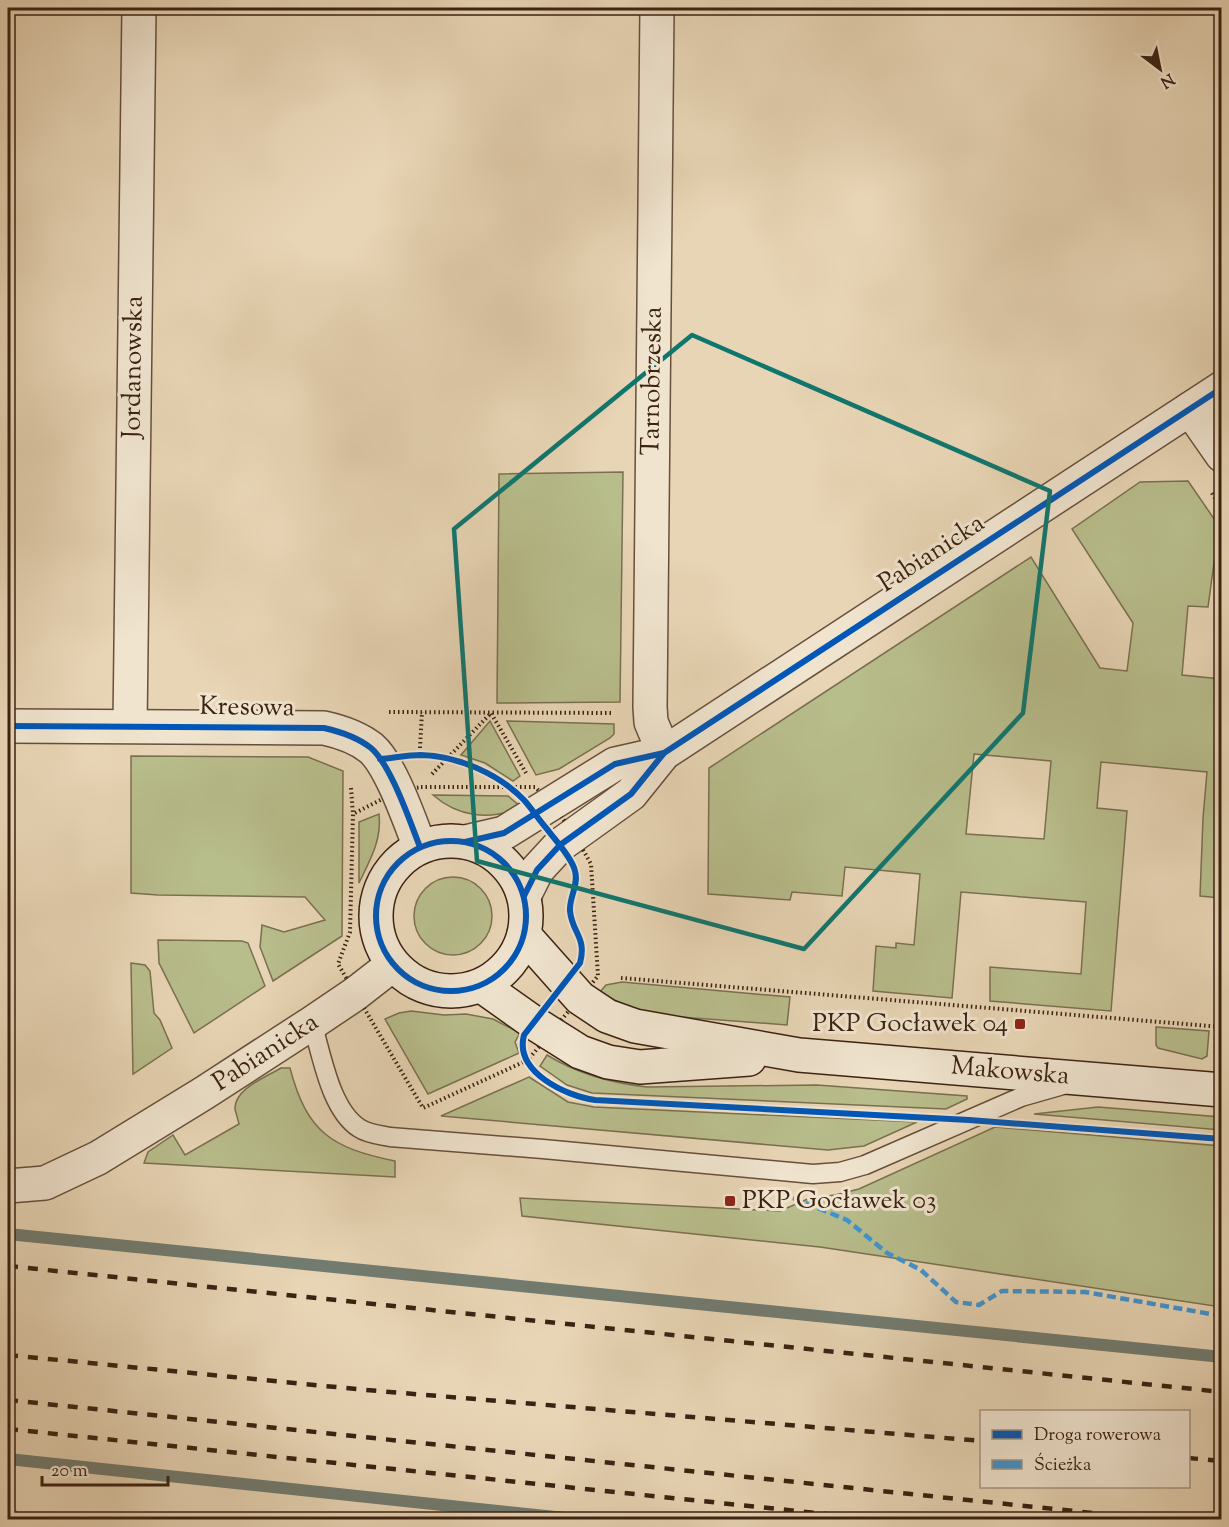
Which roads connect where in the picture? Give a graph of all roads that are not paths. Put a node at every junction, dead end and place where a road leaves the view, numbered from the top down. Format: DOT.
graph roads {
  1 [pos="139,8"];
  2 [pos="657,8"];
  3 [pos="1221,388"];
  4 [pos="1190,409"];
  5 [pos="1221,456"];
  6 [pos="8,726"];
  7 [pos="130,726"];
  8 [pos="664,753"];
  9 [pos="465,842"];
  10 [pos="420,847"];
  11 [pos="524,896"];
  12 [pos="524,936"];
  13 [pos="391,966"];
  14 [pos="482,986"];
  15 [pos="312,1023"];
  16 [pos="799,1055"];
  17 [pos="1086,1079"];
  18 [pos="1221,1090"];
  19 [pos="8,1186"];
  1 -- 7 [label="street, Jordanowska"];
  2 -- 8 [label="street, Tarnobrzeska"];
  3 -- 4 [label="street, Pabianicka"];
  4 -- 5 [label="street"];
  4 -- 8 [label="street, Pabianicka"];
  6 -- 7 [label="street, Kresowa"];
  7 -- 10 [label="street, Kresowa"];
  8 -- 9 [label="street, Pabianicka"];
  8 -- 11 [label="street, Pabianicka"];
  9 -- 10 [label="street"];
  9 -- 11 [label="street"];
  10 -- 13 [label="street"];
  11 -- 12 [label="street"];
  12 -- 14 [label="street"];
  12 -- 16 [label="street, Makowska"];
  13 -- 14 [label="street"];
  13 -- 15 [label="street, Pabianicka"];
  14 -- 16 [label="street, Makowska"];
  15 -- 17 [label="lane"];
  15 -- 19 [label="street, Pabianicka"];
  16 -- 17 [label="street, Makowska"];
  17 -- 18 [label="street, Makowska"];
}
